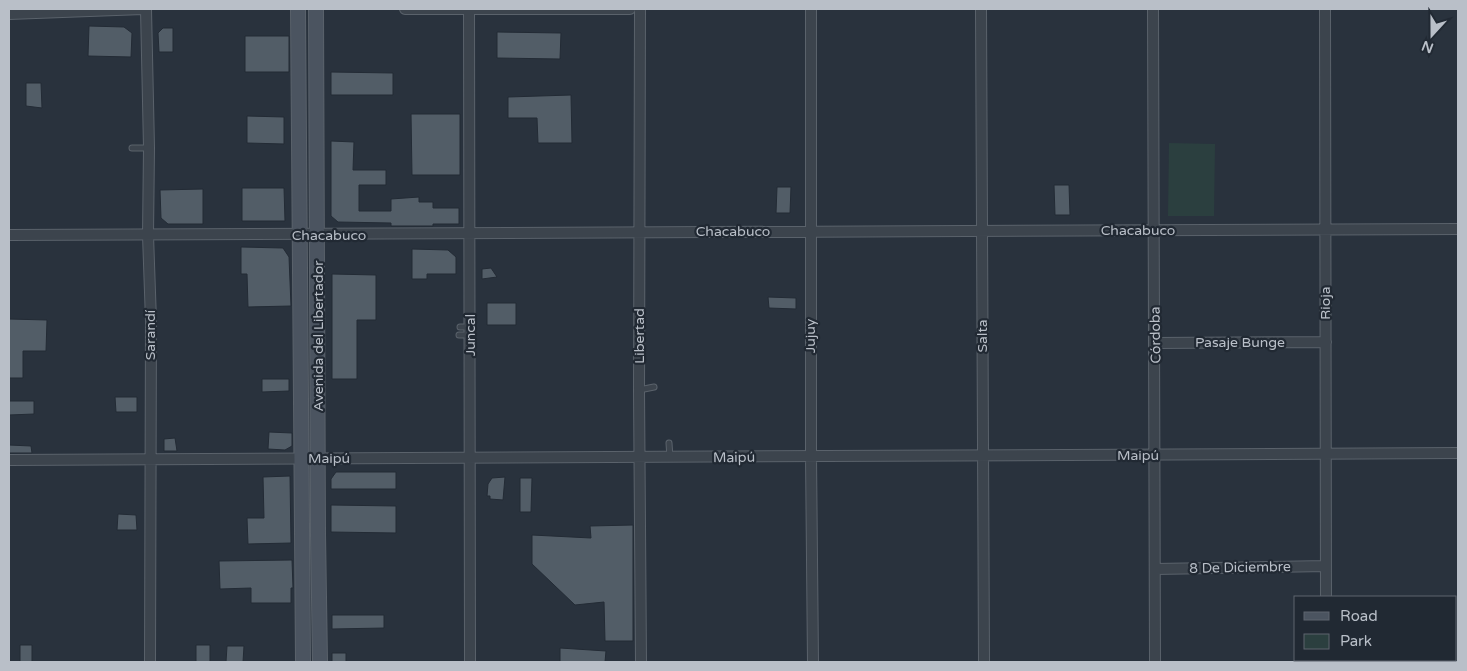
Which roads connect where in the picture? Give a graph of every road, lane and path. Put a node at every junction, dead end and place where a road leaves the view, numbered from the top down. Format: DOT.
graph roads {
  1 [pos="144,9"];
  2 [pos="298,9"];
  3 [pos="316,9"];
  4 [pos="405,9"];
  5 [pos="469,9"];
  6 [pos="630,9"];
  7 [pos="640,9"];
  8 [pos="811,9"];
  9 [pos="981,9"];
  10 [pos="1153,9"];
  11 [pos="1325,9"];
  12 [pos="9,14"];
  13 [pos="132,148"];
  14 [pos="149,148"];
  15 [pos="1458,229"];
  16 [pos="1153,230"];
  17 [pos="1325,230"];
  18 [pos="640,231"];
  19 [pos="810,231"];
  20 [pos="982,231"];
  21 [pos="470,234"];
  22 [pos="9,235"];
  23 [pos="148,235"];
  24 [pos="299,235"];
  25 [pos="318,235"];
  26 [pos="1155,342"];
  27 [pos="1326,342"];
  28 [pos="654,387"];
  29 [pos="639,391"];
  30 [pos="669,444"];
  31 [pos="1458,453"];
  32 [pos="1155,455"];
  33 [pos="1326,455"];
  34 [pos="810,456"];
  35 [pos="982,456"];
  36 [pos="301,458"];
  37 [pos="318,458"];
  38 [pos="469,458"];
  39 [pos="640,458"];
  40 [pos="670,458"];
  41 [pos="9,460"];
  42 [pos="150,460"];
  43 [pos="1326,566"];
  44 [pos="1154,569"];
  45 [pos="1326,596"];
  46 [pos="150,662"];
  47 [pos="303,662"];
  48 [pos="320,662"];
  49 [pos="470,662"];
  50 [pos="641,662"];
  51 [pos="813,662"];
  52 [pos="984,662"];
  53 [pos="1155,662"];
  1 -- 12 [label="street"];
  1 -- 14 [label="street, Sarandí"];
  2 -- 24 [label="main road, Avenida del Libertador"];
  3 -- 25 [label="main road, Avenida del Libertador"];
  4 -- 5 [label="street"];
  5 -- 6 [label="street"];
  5 -- 21 [label="street, Juncal"];
  7 -- 18 [label="street, Libertad"];
  8 -- 19 [label="street, Jujuy"];
  9 -- 20 [label="street, Salta"];
  10 -- 16 [label="street, Córdoba"];
  11 -- 17 [label="street, Rioja"];
  13 -- 14 [label="lane"];
  14 -- 23 [label="street, Sarandí"];
  15 -- 17 [label="street, Chacabuco"];
  16 -- 17 [label="street, Chacabuco"];
  16 -- 20 [label="street, Chacabuco"];
  16 -- 26 [label="street, Córdoba"];
  17 -- 27 [label="street, Rioja"];
  18 -- 19 [label="street, Chacabuco"];
  18 -- 21 [label="street, Chacabuco"];
  18 -- 29 [label="street, Libertad"];
  19 -- 20 [label="street, Chacabuco"];
  19 -- 34 [label="street, Jujuy"];
  20 -- 35 [label="street, Salta"];
  21 -- 25 [label="street, Chacabuco"];
  21 -- 38 [label="street, Juncal"];
  22 -- 23 [label="street, Chacabuco"];
  23 -- 24 [label="street, Chacabuco"];
  23 -- 42 [label="street, Sarandí"];
  24 -- 25 [label="street, Chacabuco"];
  24 -- 36 [label="main road, Avenida del Libertador"];
  25 -- 37 [label="main road, Avenida del Libertador"];
  26 -- 27 [label="street, Pasaje Bunge"];
  26 -- 32 [label="street, Córdoba"];
  27 -- 33 [label="street, Rioja"];
  28 -- 29 [label="lane"];
  29 -- 39 [label="street, Libertad"];
  30 -- 40 [label="lane"];
  31 -- 33 [label="street, Maipú"];
  32 -- 33 [label="street, Maipú"];
  32 -- 35 [label="street, Maipú"];
  32 -- 44 [label="street, Córdoba"];
  33 -- 43 [label="street, Rioja"];
  34 -- 35 [label="street, Maipú"];
  34 -- 40 [label="street, Maipú"];
  34 -- 51 [label="street, Jujuy"];
  35 -- 52 [label="street, Salta"];
  36 -- 37 [label="street, Maipú"];
  36 -- 42 [label="street, Maipú"];
  36 -- 47 [label="main road, Avenida del Libertador"];
  37 -- 38 [label="street, Maipú"];
  37 -- 48 [label="main road, Avenida del Libertador"];
  38 -- 39 [label="street, Maipú"];
  38 -- 49 [label="street, Juncal"];
  39 -- 40 [label="street, Maipú"];
  39 -- 50 [label="street, Libertad"];
  41 -- 42 [label="street, Maipú"];
  42 -- 46 [label="street, Sarandí"];
  43 -- 44 [label="street, 8 De Diciembre"];
  43 -- 45 [label="street, Rioja"];
  44 -- 53 [label="street, Córdoba"];
}
